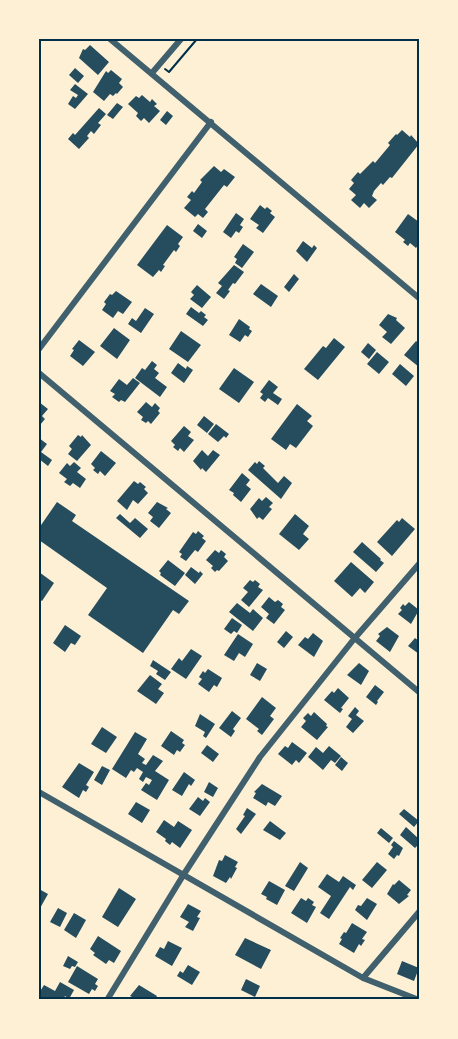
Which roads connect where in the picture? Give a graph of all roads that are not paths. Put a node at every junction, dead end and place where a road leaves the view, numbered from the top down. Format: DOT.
graph roads {
  1 [pos="110,39"];
  2 [pos="181,39"];
  3 [pos="152,73"];
  4 [pos="211,122"];
  5 [pos="419,298"];
  6 [pos="39,349"];
  7 [pos="39,373"];
  8 [pos="419,564"];
  9 [pos="354,639"];
  10 [pos="419,692"];
  11 [pos="39,792"];
  12 [pos="184,874"];
  13 [pos="419,912"];
  14 [pos="363,978"];
  15 [pos="107,1000"];
  16 [pos="419,1000"];
  1 -- 3 [label="street"];
  2 -- 3 [label="street"];
  3 -- 4 [label="street"];
  4 -- 5 [label="street"];
  4 -- 6 [label="street"];
  7 -- 9 [label="street"];
  8 -- 9 [label="street"];
  9 -- 10 [label="street"];
  9 -- 12 [label="street"];
  11 -- 12 [label="street"];
  12 -- 14 [label="street"];
  12 -- 15 [label="street"];
  13 -- 14 [label="street"];
  14 -- 16 [label="street"];
}
